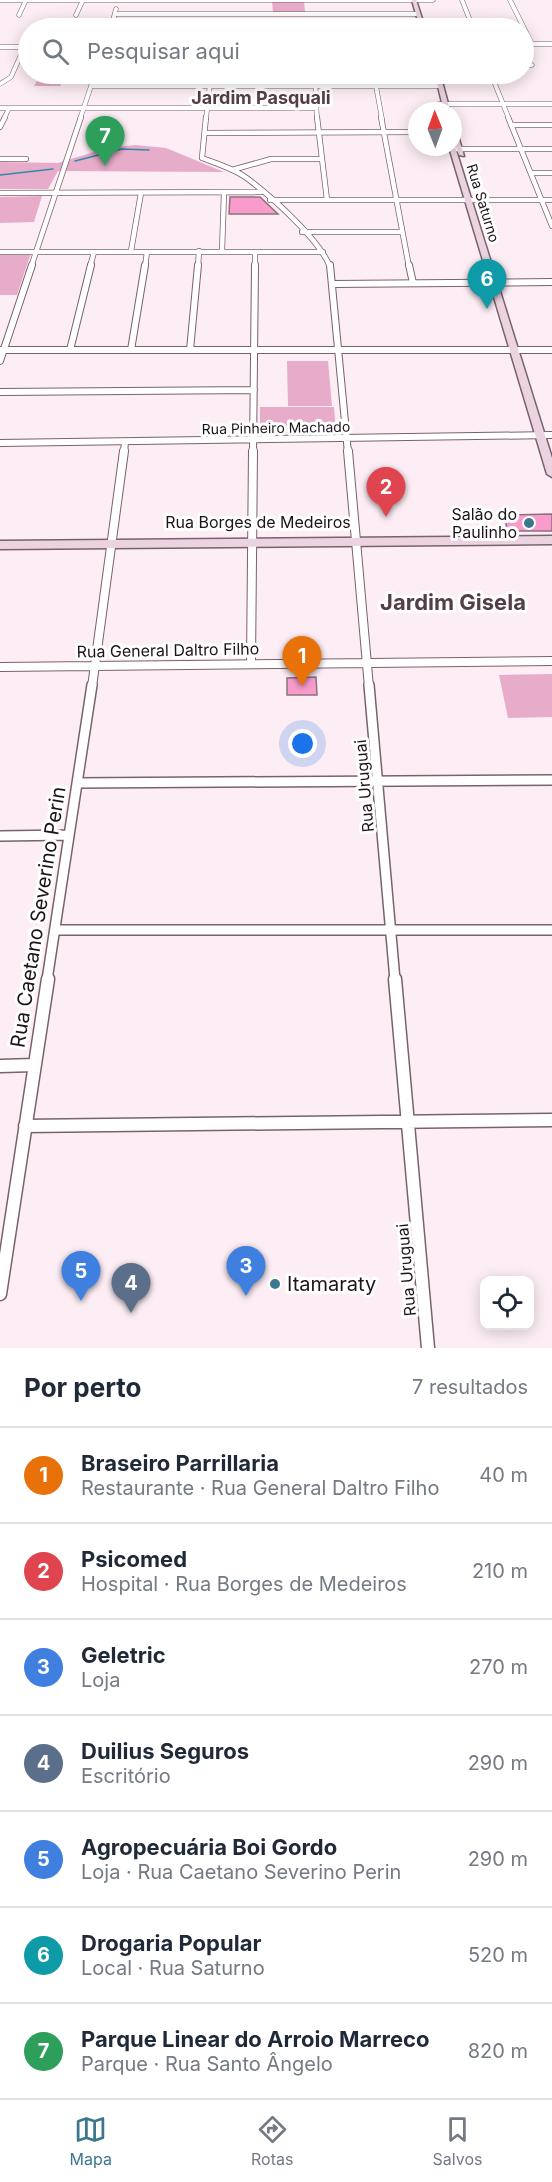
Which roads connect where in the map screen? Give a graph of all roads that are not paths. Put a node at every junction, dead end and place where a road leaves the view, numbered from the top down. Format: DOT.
graph roads {
  1 [pos="0,0"];
  2 [pos="26,0"];
  3 [pos="83,0"];
  4 [pos="119,0"];
  5 [pos="218,0"];
  6 [pos="409,0"];
  7 [pos="414,0"];
  8 [pos="433,0"];
  9 [pos="462,0"];
  10 [pos="510,0"];
  11 [pos="310,1"];
  12 [pos="115,14"];
  13 [pos="217,14"];
  14 [pos="416,14"];
  15 [pos="19,15"];
  16 [pos="76,15"];
  17 [pos="114,18"];
  18 [pos="216,18"];
  19 [pos="416,18"];
  20 [pos="418,18"];
  21 [pos="468,18"];
  22 [pos="519,18"];
  23 [pos="534,44"];
  24 [pos="552,44"];
  25 [pos="0,47"];
  26 [pos="18,47"];
  27 [pos="18,63"];
  28 [pos="0,84"];
  29 [pos="495,84"];
  30 [pos="210,85"];
  31 [pos="91,86"];
  32 [pos="316,86"];
  33 [pos="376,86"];
  34 [pos="437,86"];
  35 [pos="441,102"];
  36 [pos="462,104"];
  37 [pos="503,104"];
  38 [pos="552,104"];
  39 [pos="0,108"];
  40 [pos="9,108"];
  41 [pos="83,108"];
  42 [pos="207,108"];
  43 [pos="316,108"];
  44 [pos="511,125"];
  45 [pos="552,125"];
  46 [pos="0,127"];
  47 [pos="319,132"];
  48 [pos="384,132"];
  49 [pos="408,132"];
  50 [pos="205,133"];
  51 [pos="462,148"];
  52 [pos="521,149"];
  53 [pos="552,149"];
  54 [pos="458,156"];
  55 [pos="0,159"];
  56 [pos="26,159"];
  57 [pos="322,159"];
  58 [pos="232,170"];
  59 [pos="531,173"];
  60 [pos="552,173"];
  61 [pos="262,192"];
  62 [pos="0,193"];
  63 [pos="141,193"];
  64 [pos="224,193"];
  65 [pos="55,194"];
  66 [pos="270,200"];
  67 [pos="327,200"];
  68 [pos="542,200"];
  69 [pos="552,200"];
  70 [pos="397,201"];
  71 [pos="472,201"];
  72 [pos="552,226"];
  73 [pos="302,232"];
  74 [pos="401,232"];
  75 [pos="131,251"];
  76 [pos="199,251"];
  77 [pos="222,251"];
  78 [pos="0,252"];
  79 [pos="36,252"];
  80 [pos="94,252"];
  81 [pos="147,252"];
  82 [pos="255,252"];
  83 [pos="323,252"];
  84 [pos="498,282"];
  85 [pos="552,282"];
  86 [pos="412,283"];
  87 [pos="333,284"];
  88 [pos="2,350"];
  89 [pos="70,350"];
  90 [pos="131,350"];
  91 [pos="190,350"];
  92 [pos="254,350"];
  93 [pos="341,350"];
  94 [pos="518,350"];
  95 [pos="552,350"];
  96 [pos="0,361"];
  97 [pos="254,390"];
  98 [pos="0,392"];
  99 [pos="547,435"];
  100 [pos="347,439"];
  101 [pos="255,440"];
  102 [pos="125,442"];
  103 [pos="0,443"];
  104 [pos="552,446"];
  105 [pos="552,474"];
  106 [pos="552,534"];
  107 [pos="0,538"];
  108 [pos="355,539"];
  109 [pos="254,540"];
  110 [pos="552,540"];
  111 [pos="113,542"];
  112 [pos="0,545"];
  113 [pos="552,661"];
  114 [pos="368,663"];
  115 [pos="251,664"];
  116 [pos="94,666"];
  117 [pos="0,667"];
  118 [pos="552,780"];
  119 [pos="379,781"];
  120 [pos="77,783"];
  121 [pos="69,835"];
  122 [pos="0,836"];
  123 [pos="55,930"];
  124 [pos="392,930"];
  125 [pos="552,930"];
  126 [pos="34,1065"];
  127 [pos="0,1066"];
  128 [pos="552,1120"];
  129 [pos="408,1121"];
  130 [pos="25,1126"];
  131 [pos="0,1294"];
  132 [pos="428,1348"];
  1 -- 2 [label="street"];
  2 -- 3 [label="street"];
  2 -- 15 [label="street"];
  3 -- 4 [label="street"];
  3 -- 16 [label="street"];
  4 -- 5 [label="street"];
  4 -- 12 [label="street"];
  5 -- 11 [label="street"];
  5 -- 13 [label="street"];
  6 -- 7 [label="street"];
  6 -- 11 [label="street"];
  6 -- 14 [label="street"];
  7 -- 8 [label="street"];
  7 -- 14 [label="street"];
  9 -- 21 [label="street"];
  10 -- 22 [label="street"];
  12 -- 13 [label="street"];
  12 -- 17 [label="street"];
  13 -- 14 [label="street"];
  13 -- 18 [label="street"];
  14 -- 19 [label="street"];
  14 -- 20 [label="street"];
  23 -- 24 [label="street"];
  25 -- 26 [label="street"];
  27 -- 28 [label="street"];
  29 -- 37 [label="street"];
  30 -- 31 [label="street"];
  30 -- 32 [label="street"];
  30 -- 42 [label="street"];
  31 -- 41 [label="street"];
  32 -- 33 [label="street"];
  32 -- 43 [label="street"];
  33 -- 34 [label="street"];
  33 -- 48 [label="street"];
  34 -- 35 [label="street"];
  36 -- 37 [label="street"];
  37 -- 38 [label="street"];
  37 -- 44 [label="street"];
  39 -- 40 [label="street"];
  40 -- 41 [label="street"];
  40 -- 46 [label="street"];
  41 -- 42 [label="street"];
  41 -- 65 [label="street"];
  42 -- 43 [label="street"];
  42 -- 50 [label="street"];
  43 -- 47 [label="street"];
  44 -- 45 [label="street"];
  44 -- 52 [label="street"];
  47 -- 48 [label="street"];
  47 -- 50 [label="street"];
  47 -- 57 [label="street"];
  48 -- 49 [label="street"];
  48 -- 70 [label="street"];
  50 -- 58 [label="street, Rua Uruguai"];
  51 -- 52 [label="street"];
  52 -- 53 [label="street"];
  52 -- 59 [label="street"];
  54 -- 71 [label="street, Rua Saturno"];
  55 -- 56 [label="street"];
  57 -- 58 [label="street"];
  57 -- 67 [label="street"];
  58 -- 61 [label="street, Rua Uruguai"];
  59 -- 60 [label="street"];
  59 -- 68 [label="street"];
  61 -- 64 [label="street"];
  61 -- 66 [label="street, Rua Uruguai"];
  62 -- 65 [label="street"];
  63 -- 64 [label="street"];
  63 -- 65 [label="street"];
  63 -- 75 [label="street"];
  64 -- 77 [label="street"];
  65 -- 79 [label="street"];
  66 -- 67 [label="street"];
  66 -- 73 [label="street, Rua Uruguai"];
  67 -- 70 [label="street"];
  68 -- 69 [label="street"];
  68 -- 71 [label="street"];
  68 -- 72 [label="street"];
  70 -- 71 [label="street"];
  70 -- 74 [label="street"];
  71 -- 84 [label="street, Rua Saturno"];
  73 -- 74 [label="street"];
  73 -- 83 [label="street, Rua Uruguai"];
  74 -- 86 [label="street"];
  75 -- 80 [label="street"];
  75 -- 81 [label="street"];
  76 -- 77 [label="street"];
  76 -- 81 [label="street"];
  76 -- 91 [label="street"];
  77 -- 82 [label="street"];
  78 -- 79 [label="street"];
  79 -- 80 [label="street"];
  79 -- 88 [label="street"];
  80 -- 89 [label="street"];
  81 -- 90 [label="street"];
  82 -- 83 [label="street"];
  82 -- 92 [label="street"];
  83 -- 87 [label="street, Rua Uruguai"];
  84 -- 85 [label="street"];
  84 -- 86 [label="street"];
  84 -- 94 [label="street, Rua Saturno"];
  86 -- 87 [label="street"];
  87 -- 93 [label="street, Rua Uruguai"];
  88 -- 89 [label="street"];
  88 -- 96 [label="street"];
  89 -- 90 [label="street"];
  90 -- 91 [label="street"];
  91 -- 92 [label="street"];
  92 -- 93 [label="street"];
  92 -- 97 [label="street"];
  93 -- 94 [label="street"];
  93 -- 100 [label="street, Rua Uruguai"];
  94 -- 95 [label="street"];
  94 -- 99 [label="street, Rua Saturno"];
  97 -- 98 [label="street"];
  97 -- 101 [label="street"];
  99 -- 100 [label="street, Rua Pinheiro Machado"];
  99 -- 104 [label="street, Rua Saturno"];
  99 -- 105 [label="street, Rua Saturno"];
  100 -- 101 [label="street, Rua Pinheiro Machado"];
  100 -- 108 [label="street, Rua Uruguai"];
  101 -- 102 [label="street, Rua Pinheiro Machado"];
  101 -- 109 [label="street"];
  102 -- 103 [label="street, Rua Pinheiro Machado"];
  102 -- 111 [label="street, Rua Caetano Severino Perin"];
  106 -- 108 [label="street, Rua Borges de Medeiros"];
  107 -- 111 [label="street"];
  108 -- 109 [label="street"];
  108 -- 110 [label="street, Rua Borges de Medeiros"];
  108 -- 114 [label="street, Rua Uruguai"];
  109 -- 111 [label="street"];
  109 -- 115 [label="street"];
  111 -- 112 [label="street"];
  111 -- 116 [label="street, Rua Caetano Severino Perin"];
  113 -- 114 [label="street, Rua General Daltro Filho"];
  114 -- 115 [label="street, Rua General Daltro Filho"];
  114 -- 119 [label="street, Rua Uruguai"];
  115 -- 116 [label="street, Rua General Daltro Filho"];
  116 -- 117 [label="street, Rua General Daltro Filho"];
  116 -- 120 [label="street, Rua Caetano Severino Perin"];
  118 -- 119 [label="street"];
  119 -- 120 [label="street"];
  119 -- 124 [label="street, Rua Uruguai"];
  120 -- 121 [label="street, Rua Caetano Severino Perin"];
  121 -- 122 [label="street"];
  121 -- 123 [label="street, Rua Caetano Severino Perin"];
  123 -- 124 [label="street"];
  123 -- 126 [label="street, Rua Caetano Severino Perin"];
  124 -- 125 [label="street"];
  124 -- 129 [label="street, Rua Uruguai"];
  126 -- 127 [label="street"];
  126 -- 130 [label="street, Rua Caetano Severino Perin"];
  128 -- 129 [label="street"];
  129 -- 130 [label="street"];
  129 -- 132 [label="street, Rua Uruguai"];
  130 -- 131 [label="street, Rua Caetano Severino Perin"];
}
